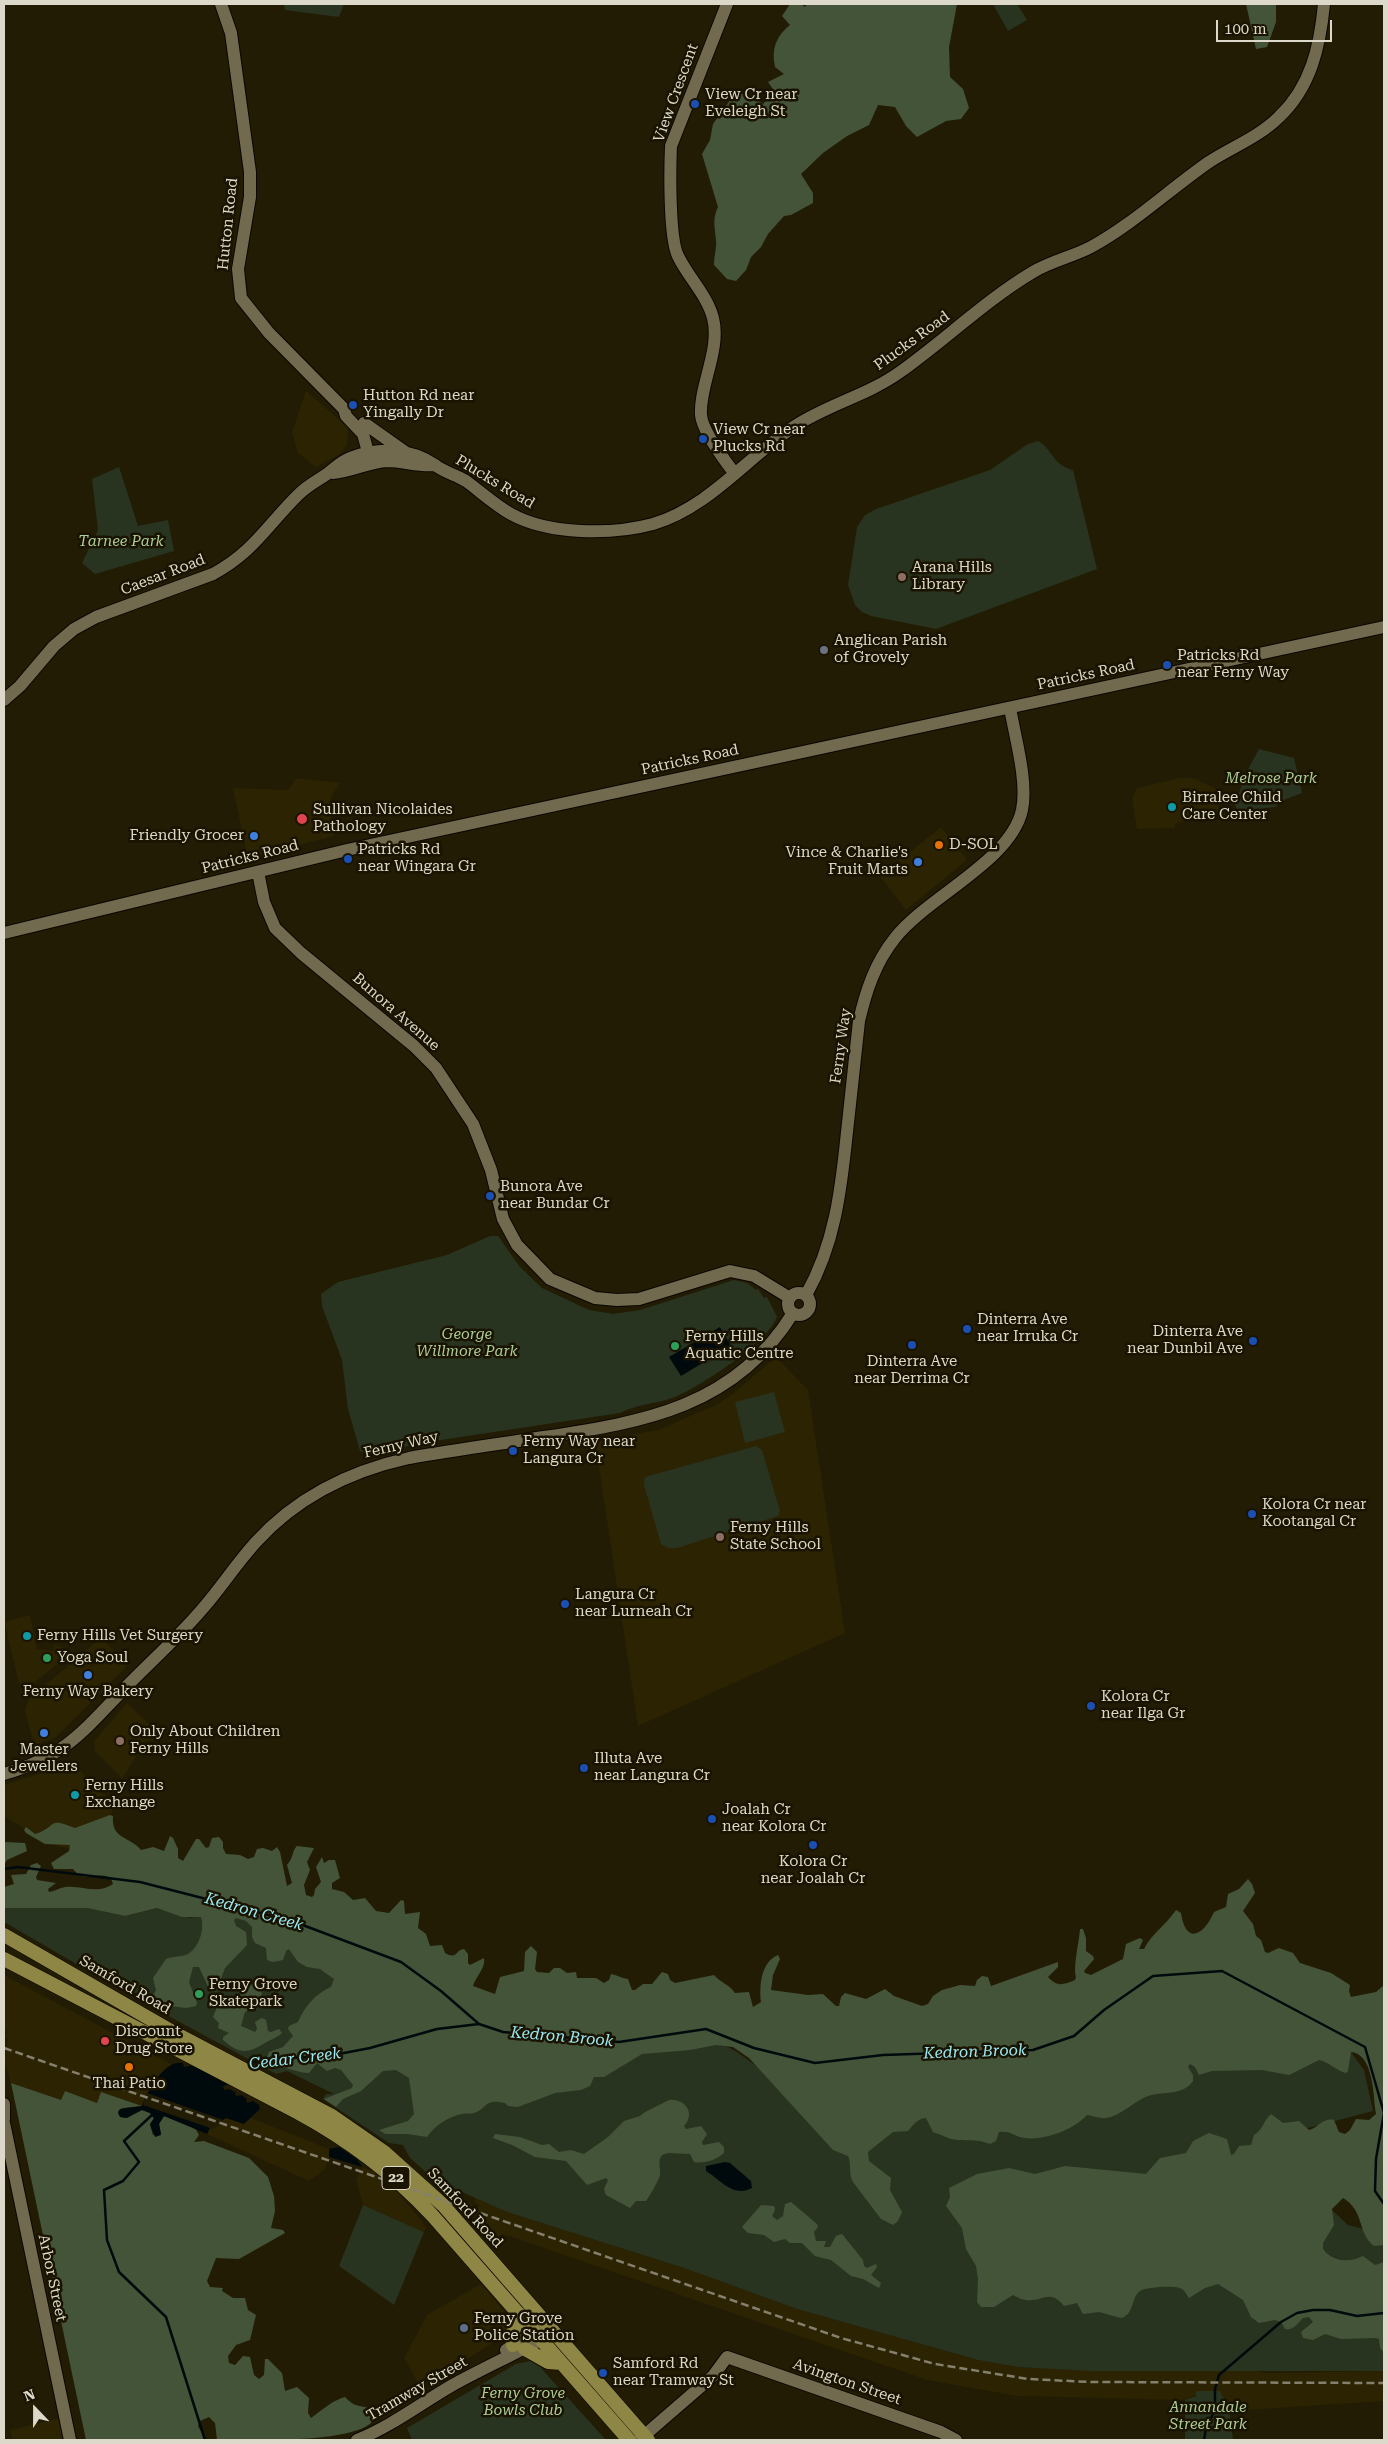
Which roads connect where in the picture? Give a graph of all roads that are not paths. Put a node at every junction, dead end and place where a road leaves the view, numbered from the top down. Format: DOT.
graph roads {
  1 [pos="221,4"];
  2 [pos="727,4"];
  3 [pos="1324,4"];
  4 [pos="359,423"];
  5 [pos="405,452"];
  6 [pos="374,457"];
  7 [pos="349,459"];
  8 [pos="435,465"];
  9 [pos="328,473"];
  10 [pos="735,474"];
  11 [pos="1384,627"];
  12 [pos="4,700"];
  13 [pos="1010,708"];
  14 [pos="258,872"];
  15 [pos="4,933"];
  16 [pos="806,1295"];
  17 [pos="790,1298"];
  18 [pos="793,1313"];
  19 [pos="4,1773"];
  20 [pos="4,1935"];
  21 [pos="4,1959"];
  22 [pos="4,2104"];
  23 [pos="4,2121"];
  24 [pos="519,2314"];
  25 [pos="551,2329"];
  26 [pos="538,2336"];
  27 [pos="519,2347"];
  28 [pos="561,2363"];
  29 [pos="644,2439"];
  30 [pos="70,2440"];
  31 [pos="357,2440"];
  32 [pos="629,2440"];
  33 [pos="956,2440"];
  1 -- 4 [label="street, Hutton Road"];
  2 -- 10 [label="street, View Crescent"];
  3 -- 10 [label="street, Plucks Road"];
  4 -- 5 [label="street"];
  4 -- 6 [label="street, Hutton Road"];
  4 -- 7 [label="street"];
  5 -- 6 [label="street, Plucks Road"];
  5 -- 8 [label="street, Plucks Road"];
  6 -- 7 [label="street, Caesar Road"];
  6 -- 8 [label="street, Plucks Road"];
  6 -- 9 [label="street, Caesar Road"];
  7 -- 9 [label="street, Caesar Road"];
  8 -- 10 [label="street, Plucks Road"];
  9 -- 12 [label="street, Caesar Road"];
  11 -- 13 [label="street, Patricks Road"];
  13 -- 14 [label="street, Patricks Road"];
  13 -- 16 [label="street, Ferny Way"];
  14 -- 15 [label="street, Patricks Road"];
  14 -- 17 [label="street, Bunora Avenue"];
  16 -- 17 [label="street"];
  16 -- 18 [label="street, Ferny Way"];
  17 -- 18 [label="street"];
  18 -- 19 [label="street, Ferny Way"];
  20 -- 25 [label="main road, Samford Road / 22"];
  21 -- 24 [label="main road, Samford Road / 22"];
  22 -- 23 [label="street, Arbor Street"];
  23 -- 30 [label="street, Arbor Street"];
  24 -- 26 [label="main road, Samford Road / 22"];
  24 -- 27 [label="main road"];
  25 -- 26 [label="street, Tramway Street"];
  25 -- 29 [label="main road, Samford Road / 22"];
  26 -- 27 [label="street, Tramway Street"];
  26 -- 28 [label="main road, Samford Road / 22"];
  27 -- 28 [label="main road"];
  27 -- 31 [label="street, Tramway Street"];
  28 -- 32 [label="main road, Samford Road / 22"];
  29 -- 33 [label="street, Avington Street"];
}
